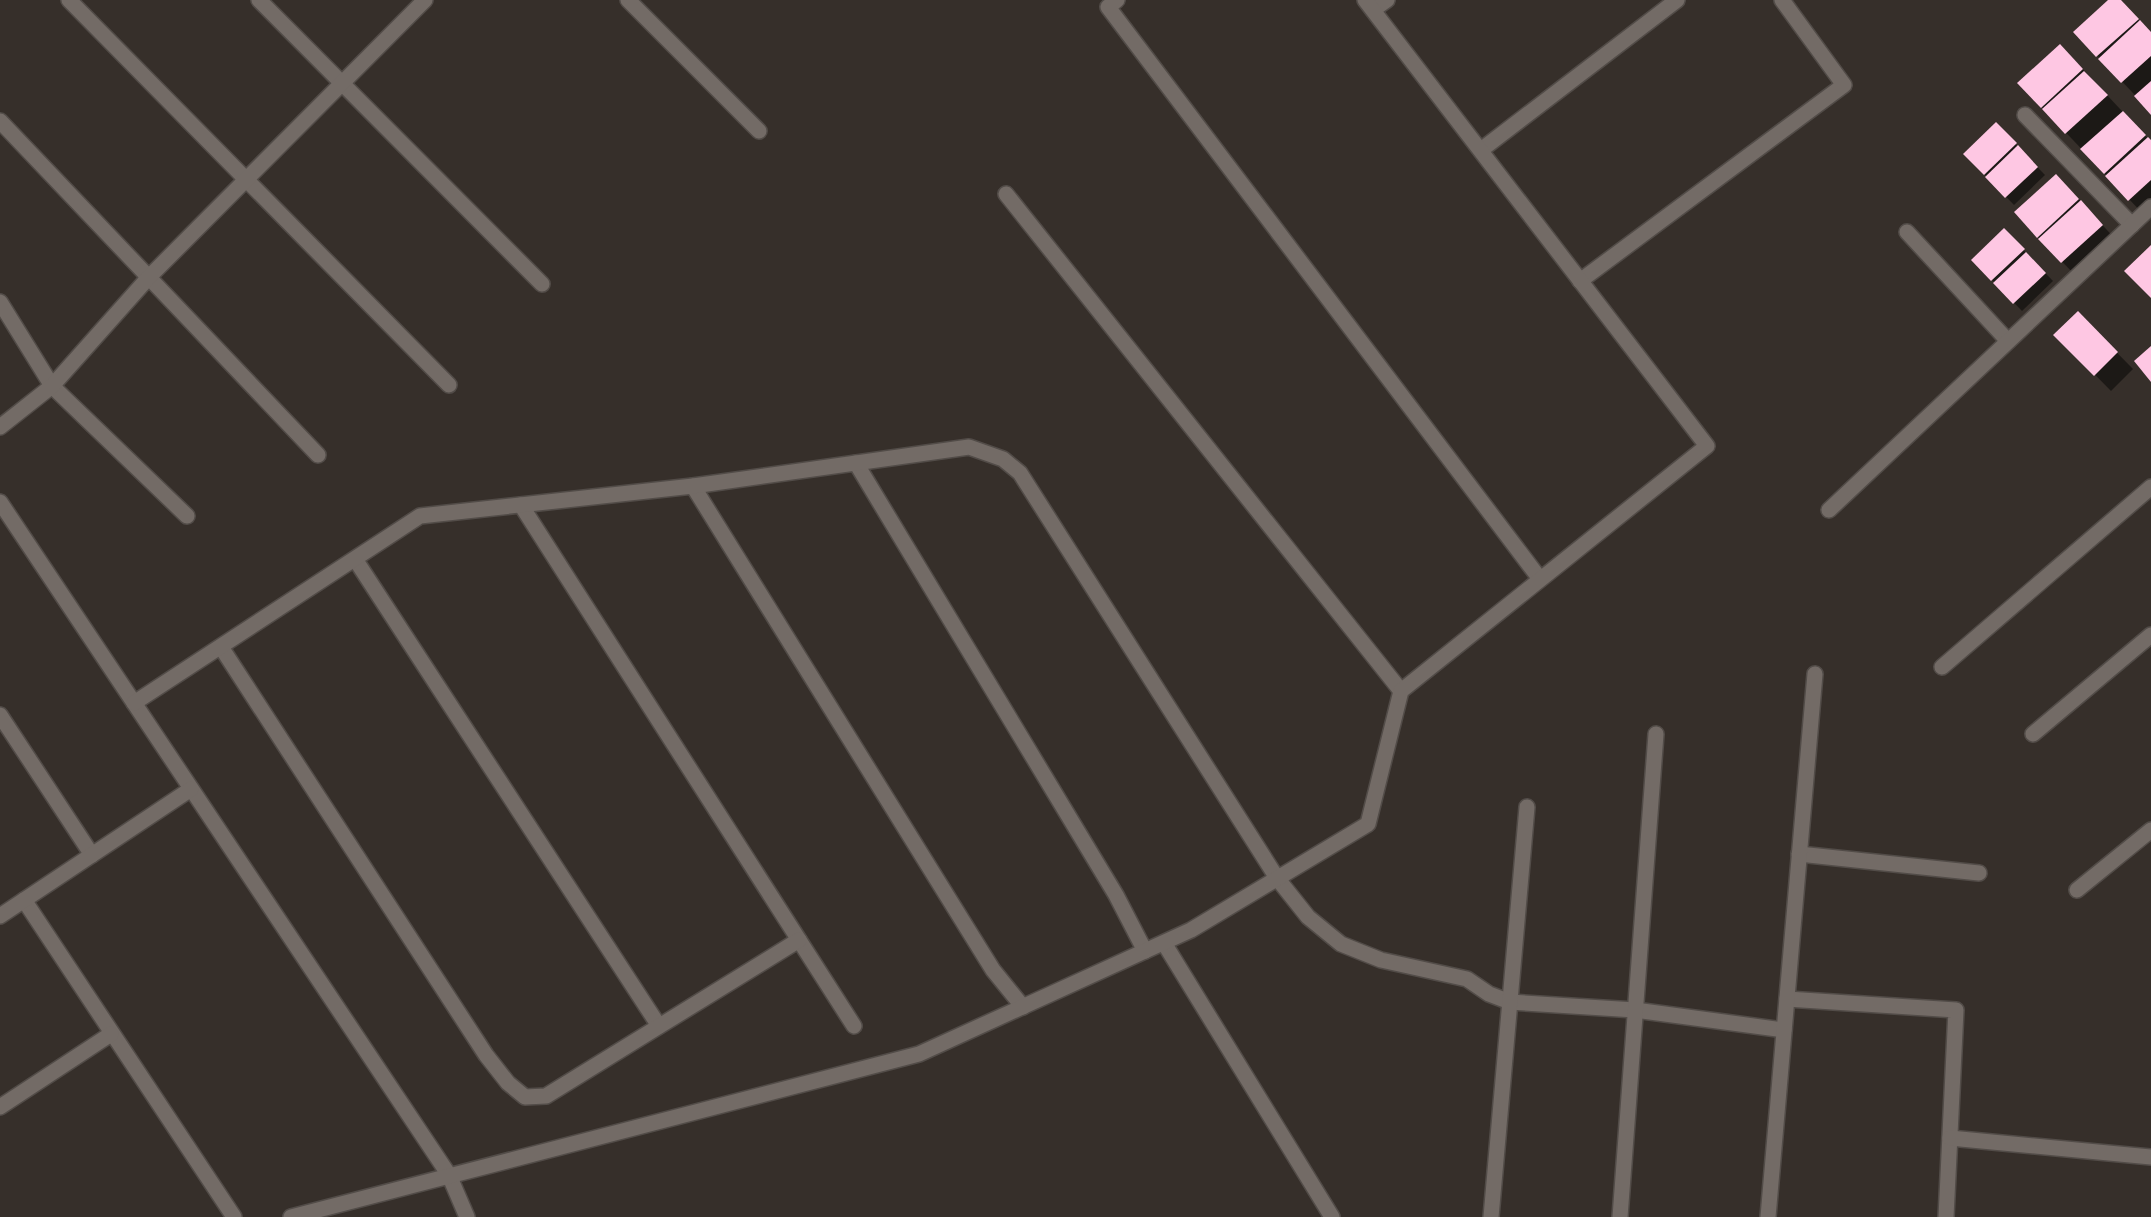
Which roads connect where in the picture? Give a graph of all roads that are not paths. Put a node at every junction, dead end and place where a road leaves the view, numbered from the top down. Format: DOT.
graph roads {
  1 [pos="69,0"];
  2 [pos="259,0"];
  3 [pos="425,0"];
  4 [pos="628,0"];
  5 [pos="1117,0"];
  6 [pos="1387,0"];
  7 [pos="1677,0"];
  8 [pos="1782,0"];
  9 [pos="1369,5"];
  10 [pos="342,83"];
  11 [pos="2025,115"];
  12 [pos="0,121"];
  13 [pos="759,131"];
  14 [pos="1481,150"];
  15 [pos="247,180"];
  16 [pos="1006,194"];
  17 [pos="2151,207"];
  18 [pos="2132,225"];
  19 [pos="1907,232"];
  20 [pos="149,278"];
  21 [pos="1580,280"];
  22 [pos="542,284"];
  23 [pos="0,302"];
  24 [pos="2008,341"];
  25 [pos="449,385"];
  26 [pos="52,386"];
  27 [pos="0,427"];
  28 [pos="318,455"];
  29 [pos="856,463"];
  30 [pos="693,486"];
  31 [pos="2151,487"];
  32 [pos="0,502"];
  33 [pos="521,505"];
  34 [pos="1829,510"];
  35 [pos="187,516"];
  36 [pos="355,559"];
  37 [pos="1540,579"];
  38 [pos="2151,634"];
  39 [pos="221,646"];
  40 [pos="1942,667"];
  41 [pos="1815,674"];
  42 [pos="1401,691"];
  43 [pos="134,703"];
  44 [pos="0,715"];
  45 [pos="1656,734"];
  46 [pos="2033,734"];
  47 [pos="191,789"];
  48 [pos="1527,807"];
  49 [pos="2151,830"];
  50 [pos="1799,854"];
  51 [pos="92,855"];
  52 [pos="1979,873"];
  53 [pos="1277,878"];
  54 [pos="2077,890"];
  55 [pos="24,900"];
  56 [pos="0,916"];
  57 [pos="799,940"];
  58 [pos="1164,943"];
  59 [pos="1144,951"];
  60 [pos="1787,999"];
  61 [pos="1510,1002"];
  62 [pos="1023,1007"];
  63 [pos="1635,1010"];
  64 [pos="659,1026"];
  65 [pos="854,1026"];
  66 [pos="1784,1030"];
  67 [pos="111,1034"];
  68 [pos="0,1107"];
  69 [pos="1950,1138"];
  70 [pos="2151,1157"];
  71 [pos="449,1175"];
  72 [pos="234,1217"];
  73 [pos="291,1217"];
  74 [pos="467,1217"];
  75 [pos="1332,1217"];
  76 [pos="1491,1217"];
  77 [pos="1620,1217"];
  78 [pos="1768,1217"];
  79 [pos="1946,1217"];
  1 -- 15 [label="street"];
  2 -- 10 [label="street"];
  3 -- 10 [label="street"];
  4 -- 13 [label="street"];
  5 -- 37 [label="street"];
  6 -- 9 [label="street"];
  7 -- 14 [label="street"];
  8 -- 21 [label="street"];
  9 -- 14 [label="street"];
  10 -- 15 [label="street"];
  10 -- 22 [label="street"];
  11 -- 18 [label="street"];
  12 -- 20 [label="street"];
  14 -- 21 [label="street"];
  15 -- 20 [label="street"];
  15 -- 25 [label="street"];
  16 -- 42 [label="street"];
  17 -- 18 [label="street"];
  18 -- 24 [label="street"];
  19 -- 24 [label="street"];
  20 -- 26 [label="street"];
  20 -- 28 [label="street"];
  21 -- 37 [label="street"];
  23 -- 26 [label="street"];
  24 -- 34 [label="street"];
  26 -- 27 [label="street"];
  26 -- 35 [label="street"];
  29 -- 30 [label="street"];
  29 -- 53 [label="street"];
  29 -- 59 [label="street"];
  30 -- 33 [label="street"];
  30 -- 62 [label="street"];
  31 -- 40 [label="street"];
  32 -- 43 [label="street"];
  33 -- 36 [label="street"];
  33 -- 57 [label="street"];
  36 -- 39 [label="street"];
  36 -- 64 [label="street"];
  37 -- 42 [label="street"];
  38 -- 46 [label="street"];
  39 -- 43 [label="street"];
  39 -- 64 [label="street"];
  41 -- 50 [label="street"];
  42 -- 53 [label="street"];
  43 -- 47 [label="street"];
  44 -- 51 [label="street"];
  45 -- 63 [label="street"];
  47 -- 51 [label="street"];
  47 -- 71 [label="street"];
  48 -- 61 [label="street"];
  49 -- 54 [label="street"];
  50 -- 52 [label="street"];
  50 -- 60 [label="street"];
  51 -- 55 [label="street"];
  53 -- 58 [label="street"];
  53 -- 61 [label="street"];
  55 -- 56 [label="street"];
  55 -- 67 [label="street"];
  57 -- 64 [label="street"];
  57 -- 65 [label="street"];
  58 -- 59 [label="street"];
  58 -- 75 [label="street"];
  59 -- 62 [label="street"];
  60 -- 66 [label="street"];
  60 -- 69 [label="street"];
  61 -- 63 [label="street"];
  61 -- 76 [label="street"];
  62 -- 71 [label="street"];
  63 -- 66 [label="street"];
  63 -- 77 [label="street"];
  66 -- 78 [label="street"];
  67 -- 68 [label="street"];
  67 -- 72 [label="street"];
  69 -- 70 [label="street"];
  69 -- 79 [label="street"];
  71 -- 73 [label="street"];
  71 -- 74 [label="street"];
}
